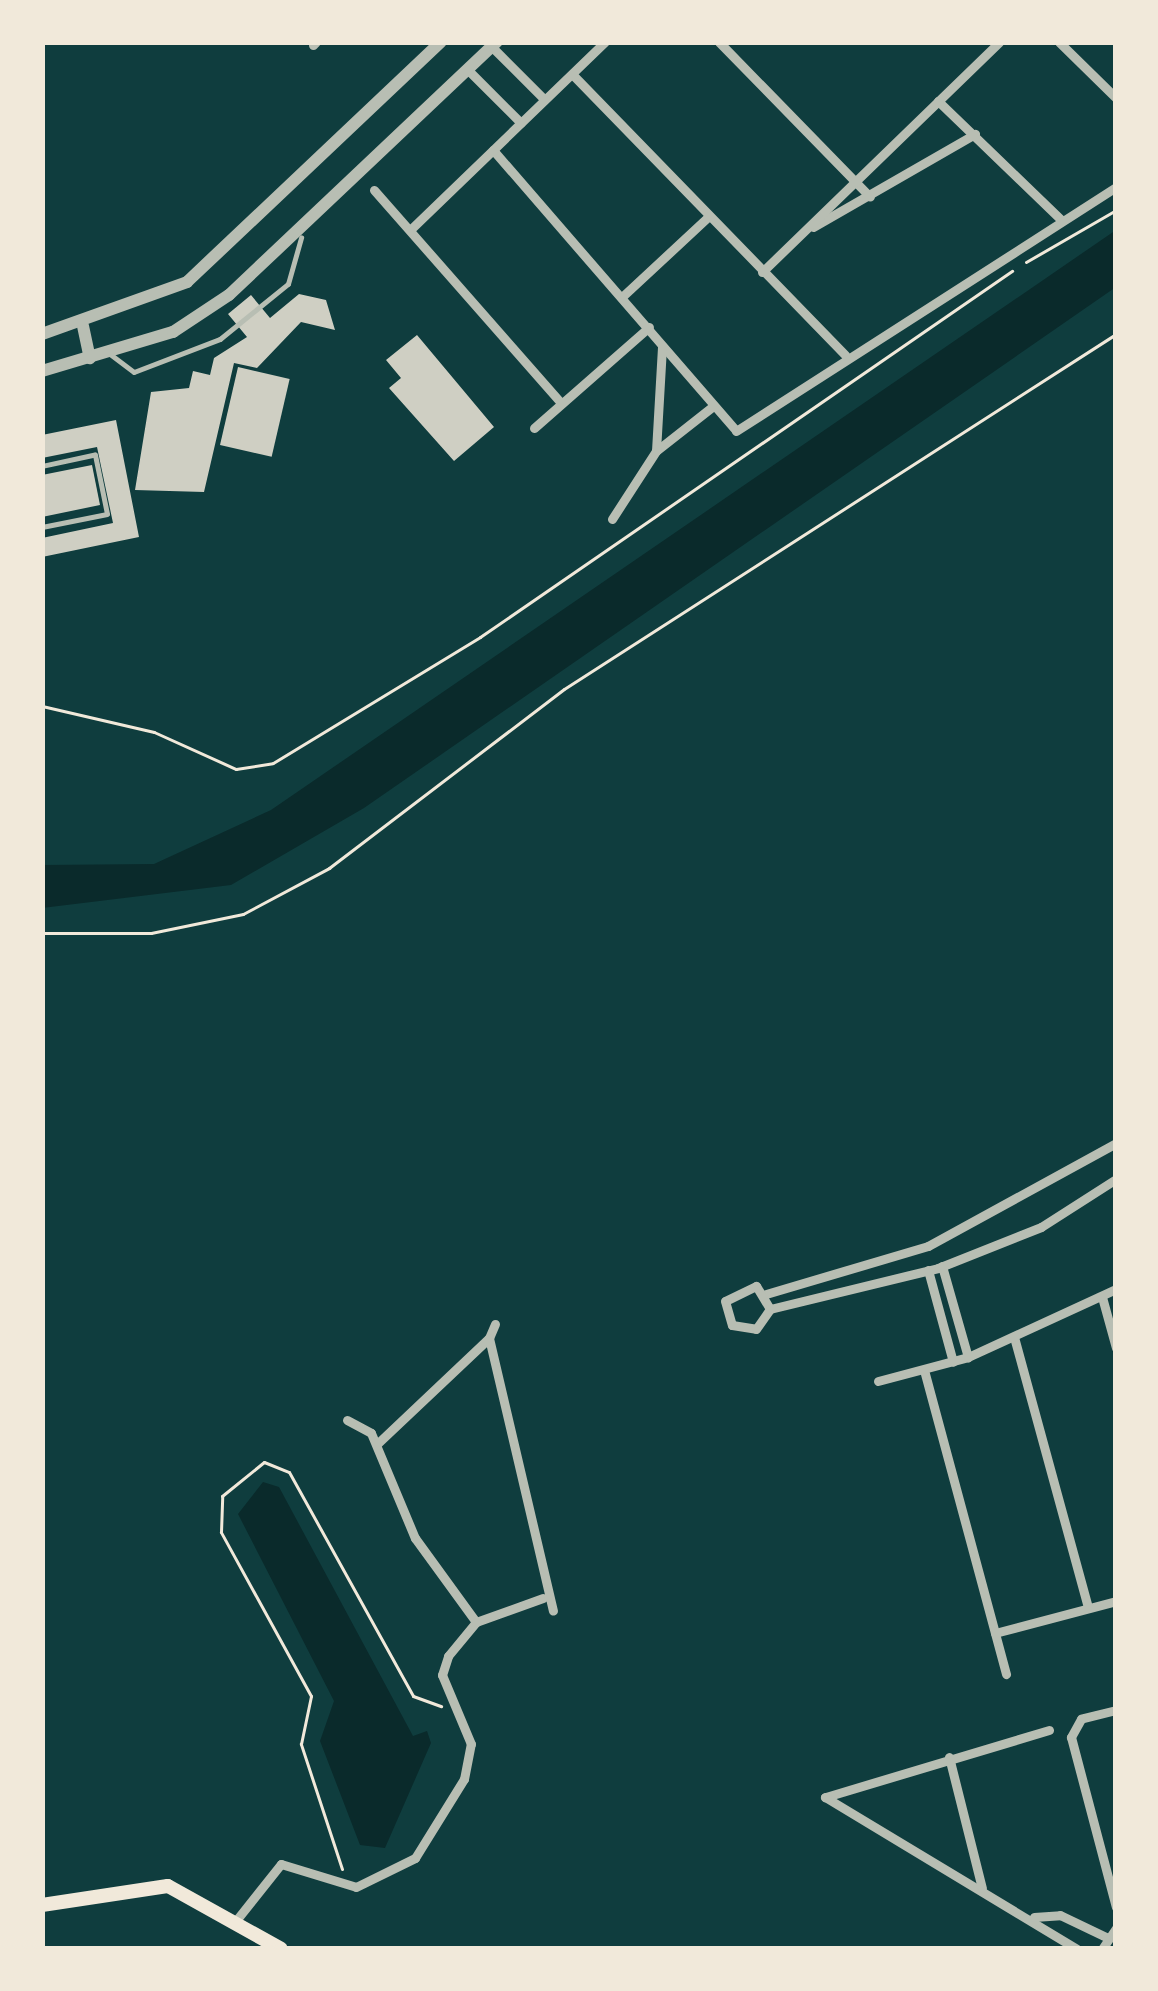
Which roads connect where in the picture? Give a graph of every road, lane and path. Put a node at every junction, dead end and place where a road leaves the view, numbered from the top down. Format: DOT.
graph roads {
  1 [pos="441,42"];
  2 [pos="605,42"];
  3 [pos="718,42"];
  4 [pos="999,42"];
  5 [pos="1059,42"];
  6 [pos="495,44"];
  7 [pos="467,69"];
  8 [pos="572,74"];
  9 [pos="1116,98"];
  10 [pos="544,99"];
  11 [pos="938,101"];
  12 [pos="521,123"];
  13 [pos="975,134"];
  14 [pos="493,150"];
  15 [pos="855,181"];
  16 [pos="1116,187"];
  17 [pos="374,190"];
  18 [pos="870,196"];
  19 [pos="1116,210"];
  20 [pos="709,216"];
  21 [pos="1060,219"];
  22 [pos="410,230"];
  23 [pos="802,232"];
  24 [pos="301,238"];
  25 [pos="762,272"];
  26 [pos="624,295"];
  27 [pos="83,326"];
  28 [pos="650,327"];
  29 [pos="42,334"];
  30 [pos="1116,334"];
  31 [pos="661,342"];
  32 [pos="109,353"];
  33 [pos="845,355"];
  34 [pos="90,358"];
  35 [pos="42,370"];
  36 [pos="560,403"];
  37 [pos="712,407"];
  38 [pos="533,428"];
  39 [pos="656,451"];
  40 [pos="44,466"];
  41 [pos="612,519"];
  42 [pos="42,527"];
  43 [pos="42,706"];
  44 [pos="42,933"];
  45 [pos="1116,1143"];
  46 [pos="1116,1179"];
  47 [pos="942,1266"];
  48 [pos="928,1270"];
  49 [pos="1116,1288"];
  50 [pos="766,1294"];
  51 [pos="1102,1297"];
  52 [pos="770,1310"];
  53 [pos="495,1324"];
  54 [pos="1014,1337"];
  55 [pos="489,1338"];
  56 [pos="1116,1348"];
  57 [pos="968,1357"];
  58 [pos="953,1362"];
  59 [pos="924,1370"];
  60 [pos="878,1381"];
  61 [pos="347,1420"];
  62 [pos="378,1443"];
  63 [pos="543,1598"];
  64 [pos="1116,1601"];
  65 [pos="1088,1608"];
  66 [pos="553,1611"];
  67 [pos="476,1622"];
  68 [pos="995,1633"];
  69 [pos="1006,1674"];
  70 [pos="453,1700"];
  71 [pos="1116,1710"];
  72 [pos="1049,1730"];
  73 [pos="949,1757"];
  74 [pos="1116,1854"];
  75 [pos="1103,1858"];
  76 [pos="349,1887"];
  77 [pos="982,1888"];
  78 [pos="42,1905"];
  79 [pos="1116,1907"];
  80 [pos="1034,1917"];
  81 [pos="238,1918"];
  82 [pos="1086,1928"];
  83 [pos="1116,1928"];
  84 [pos="1104,1943"];
  85 [pos="281,1949"];
  86 [pos="1076,1949"];
  1 -- 27 [label="street"];
  2 -- 8 [label="street"];
  3 -- 15 [label="street"];
  4 -- 11 [label="street"];
  5 -- 9 [label="street"];
  6 -- 7 [label="street"];
  6 -- 10 [label="street"];
  7 -- 12 [label="street"];
  7 -- 32 [label="street"];
  8 -- 10 [label="street"];
  8 -- 20 [label="street"];
  10 -- 12 [label="street"];
  11 -- 13 [label="street"];
  11 -- 15 [label="street"];
  12 -- 14 [label="street"];
  13 -- 18 [label="street"];
  13 -- 21 [label="street"];
  14 -- 22 [label="street"];
  14 -- 26 [label="street"];
  15 -- 18 [label="street"];
  15 -- 23 [label="street"];
  16 -- 21 [label="street"];
  17 -- 22 [label="street"];
  18 -- 23 [label="street"];
  19 -- 43 [label="path"];
  20 -- 25 [label="street"];
  20 -- 26 [label="street"];
  21 -- 33 [label="street"];
  22 -- 36 [label="street"];
  23 -- 25 [label="street"];
  24 -- 32 [label="lane"];
  25 -- 33 [label="street"];
  26 -- 28 [label="street"];
  27 -- 29 [label="street"];
  27 -- 34 [label="street"];
  28 -- 31 [label="street"];
  28 -- 36 [label="street"];
  30 -- 44 [label="path"];
  31 -- 37 [label="street"];
  31 -- 39 [label="street"];
  32 -- 34 [label="street"];
  33 -- 37 [label="street"];
  34 -- 35 [label="street"];
  36 -- 38 [label="street"];
  37 -- 39 [label="street"];
  39 -- 41 [label="street"];
  40 -- 42 [label="lane"];
  45 -- 50 [label="street"];
  46 -- 47 [label="street"];
  47 -- 48 [label="street"];
  47 -- 57 [label="street"];
  48 -- 52 [label="street"];
  48 -- 58 [label="street"];
  49 -- 51 [label="street"];
  50 -- 52 [label="street"];
  50 -- 52 [label="street"];
  51 -- 54 [label="street"];
  51 -- 56 [label="street"];
  53 -- 55 [label="street"];
  54 -- 57 [label="street"];
  54 -- 65 [label="street"];
  55 -- 62 [label="street"];
  55 -- 63 [label="street"];
  57 -- 58 [label="street"];
  58 -- 59 [label="street"];
  59 -- 60 [label="street"];
  59 -- 68 [label="street"];
  61 -- 62 [label="street"];
  62 -- 67 [label="street"];
  63 -- 66 [label="street"];
  63 -- 67 [label="street"];
  64 -- 65 [label="street"];
  65 -- 68 [label="street"];
  67 -- 70 [label="street"];
  68 -- 69 [label="street"];
  70 -- 76 [label="street"];
  70 -- 76 [label="path"];
  71 -- 75 [label="street"];
  72 -- 73 [label="street"];
  73 -- 77 [label="street"];
  73 -- 77 [label="street"];
  74 -- 75 [label="street"];
  75 -- 79 [label="street"];
  76 -- 81 [label="street"];
  77 -- 80 [label="street"];
  78 -- 81 [label="main road"];
  80 -- 82 [label="street"];
  80 -- 86 [label="street"];
  81 -- 85 [label="main road"];
  82 -- 84 [label="street"];
  82 -- 86 [label="street"];
  83 -- 84 [label="street"];
}
